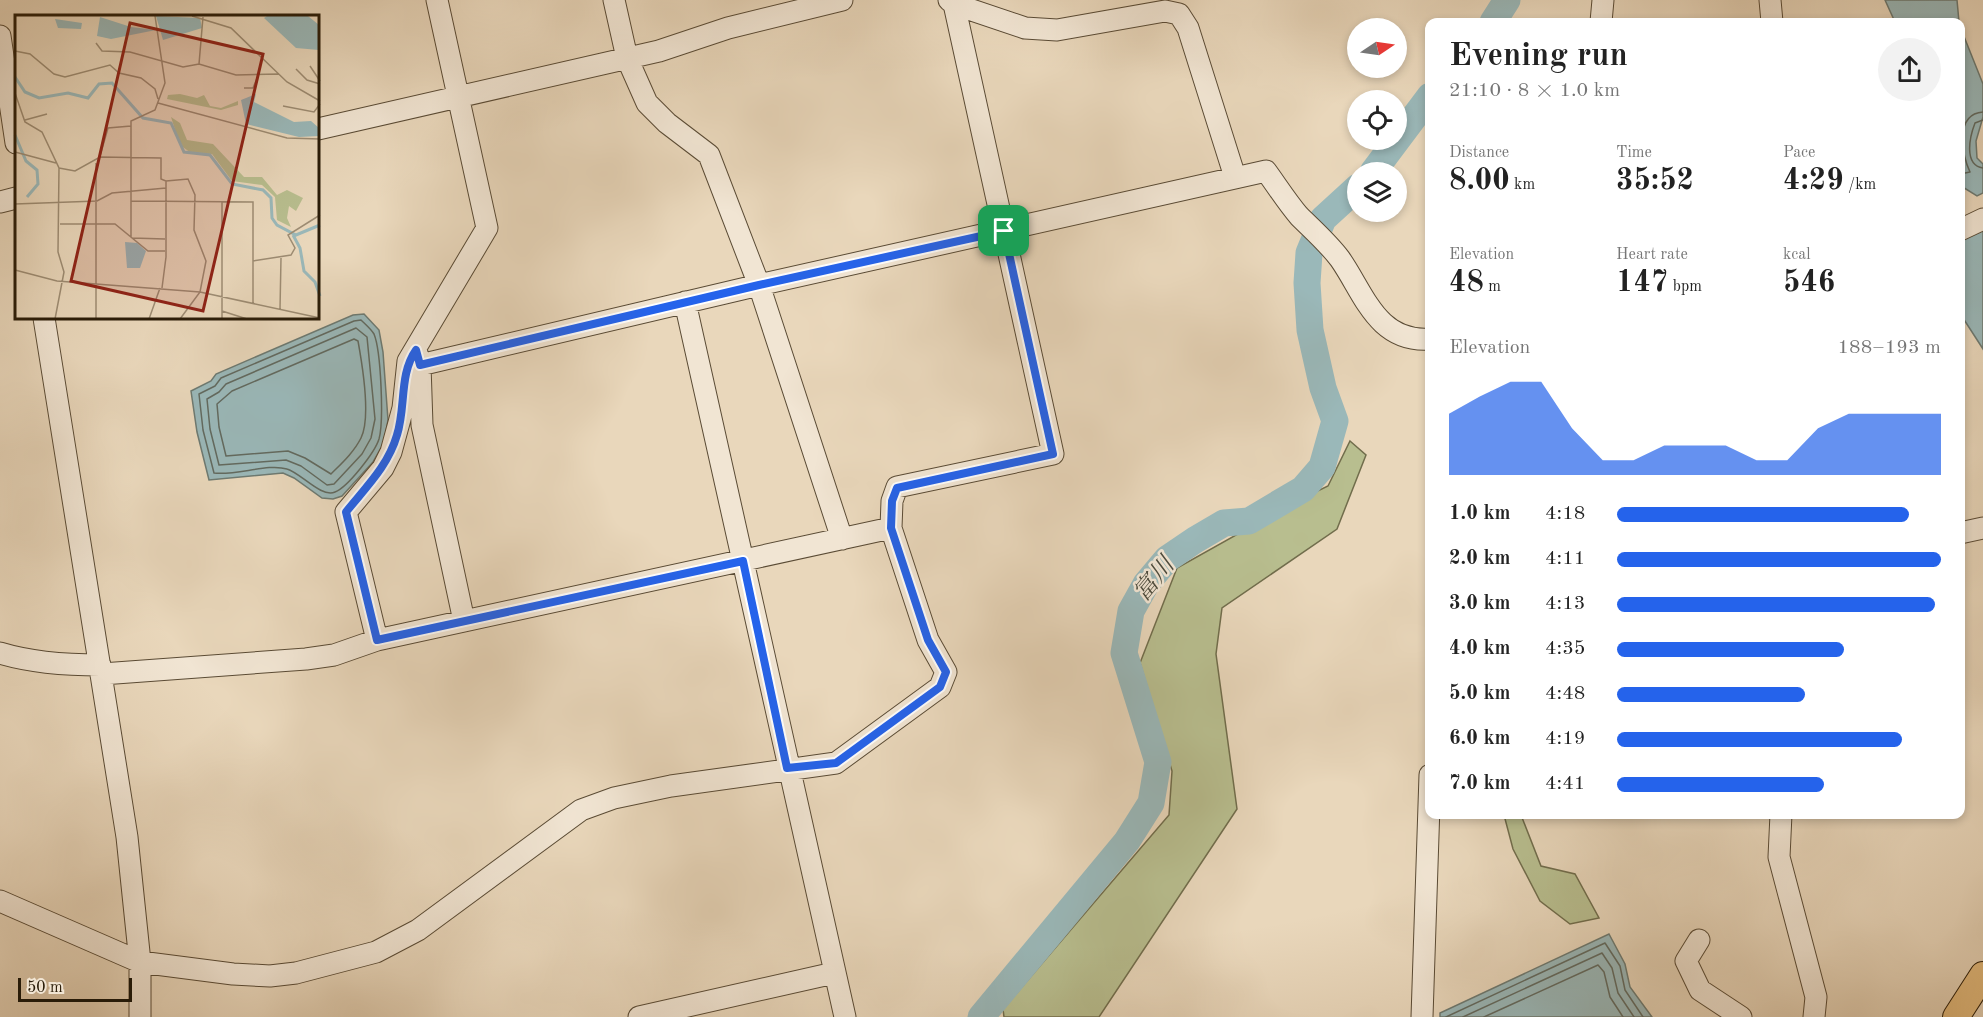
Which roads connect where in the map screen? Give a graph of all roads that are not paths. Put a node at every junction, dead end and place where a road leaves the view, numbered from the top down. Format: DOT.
graph roads {
  1 [pos="437,0"];
  2 [pos="614,0"];
  3 [pos="842,0"];
  4 [pos="1603,0"];
  5 [pos="1770,0"];
  6 [pos="951,2"];
  7 [pos="1601,18"];
  8 [pos="1772,18"];
  9 [pos="0,36"];
  10 [pos="627,58"];
  11 [pos="460,97"];
  12 [pos="320,129"];
  13 [pos="15,136"];
  14 [pos="1235,177"];
  15 [pos="15,198"];
  16 [pos="0,202"];
  17 [pos="1983,219"];
  18 [pos="1965,228"];
  19 [pos="1004,231"];
  20 [pos="759,285"];
  21 [pos="685,302"];
  22 [pos="44,320"];
  23 [pos="1425,339"];
  24 [pos="418,357"];
  25 [pos="891,528"];
  26 [pos="1983,528"];
  27 [pos="1965,532"];
  28 [pos="842,539"];
  29 [pos="743,561"];
  30 [pos="464,621"];
  31 [pos="377,640"];
  32 [pos="0,653"];
  33 [pos="101,669"];
  34 [pos="787,768"];
  35 [pos="1429,819"];
  36 [pos="1781,819"];
  37 [pos="0,901"];
  38 [pos="1699,940"];
  39 [pos="140,962"];
  40 [pos="834,972"];
  41 [pos="1983,975"];
  42 [pos="140,1017"];
  43 [pos="639,1017"];
  44 [pos="844,1017"];
  45 [pos="1422,1017"];
  46 [pos="1741,1017"];
  47 [pos="1814,1017"];
  48 [pos="1956,1017"];
  1 -- 11 [label="street"];
  2 -- 10 [label="street"];
  3 -- 10 [label="street"];
  4 -- 7 [label="street"];
  5 -- 8 [label="street"];
  6 -- 14 [label="street"];
  6 -- 19 [label="street"];
  9 -- 13 [label="street"];
  10 -- 11 [label="street"];
  10 -- 20 [label="street"];
  11 -- 12 [label="street"];
  11 -- 24 [label="street"];
  14 -- 19 [label="street"];
  14 -- 23 [label="street"];
  15 -- 16 [label="street"];
  17 -- 18 [label="street"];
  19 -- 20 [label="street"];
  19 -- 25 [label="street"];
  20 -- 21 [label="street"];
  20 -- 28 [label="street"];
  21 -- 24 [label="street"];
  21 -- 29 [label="street"];
  22 -- 33 [label="street"];
  24 -- 30 [label="street"];
  24 -- 31 [label="street"];
  25 -- 28 [label="street"];
  25 -- 34 [label="street"];
  26 -- 27 [label="street"];
  28 -- 29 [label="street"];
  29 -- 30 [label="street"];
  29 -- 34 [label="street"];
  30 -- 31 [label="street"];
  31 -- 33 [label="street"];
  32 -- 33 [label="street"];
  33 -- 39 [label="street"];
  34 -- 39 [label="street"];
  34 -- 40 [label="street"];
  35 -- 45 [label="street"];
  36 -- 47 [label="street"];
  37 -- 39 [label="street"];
  38 -- 46 [label="street"];
  39 -- 42 [label="street"];
  40 -- 43 [label="street"];
  40 -- 44 [label="street"];
  41 -- 48 [label="main road"];
}
